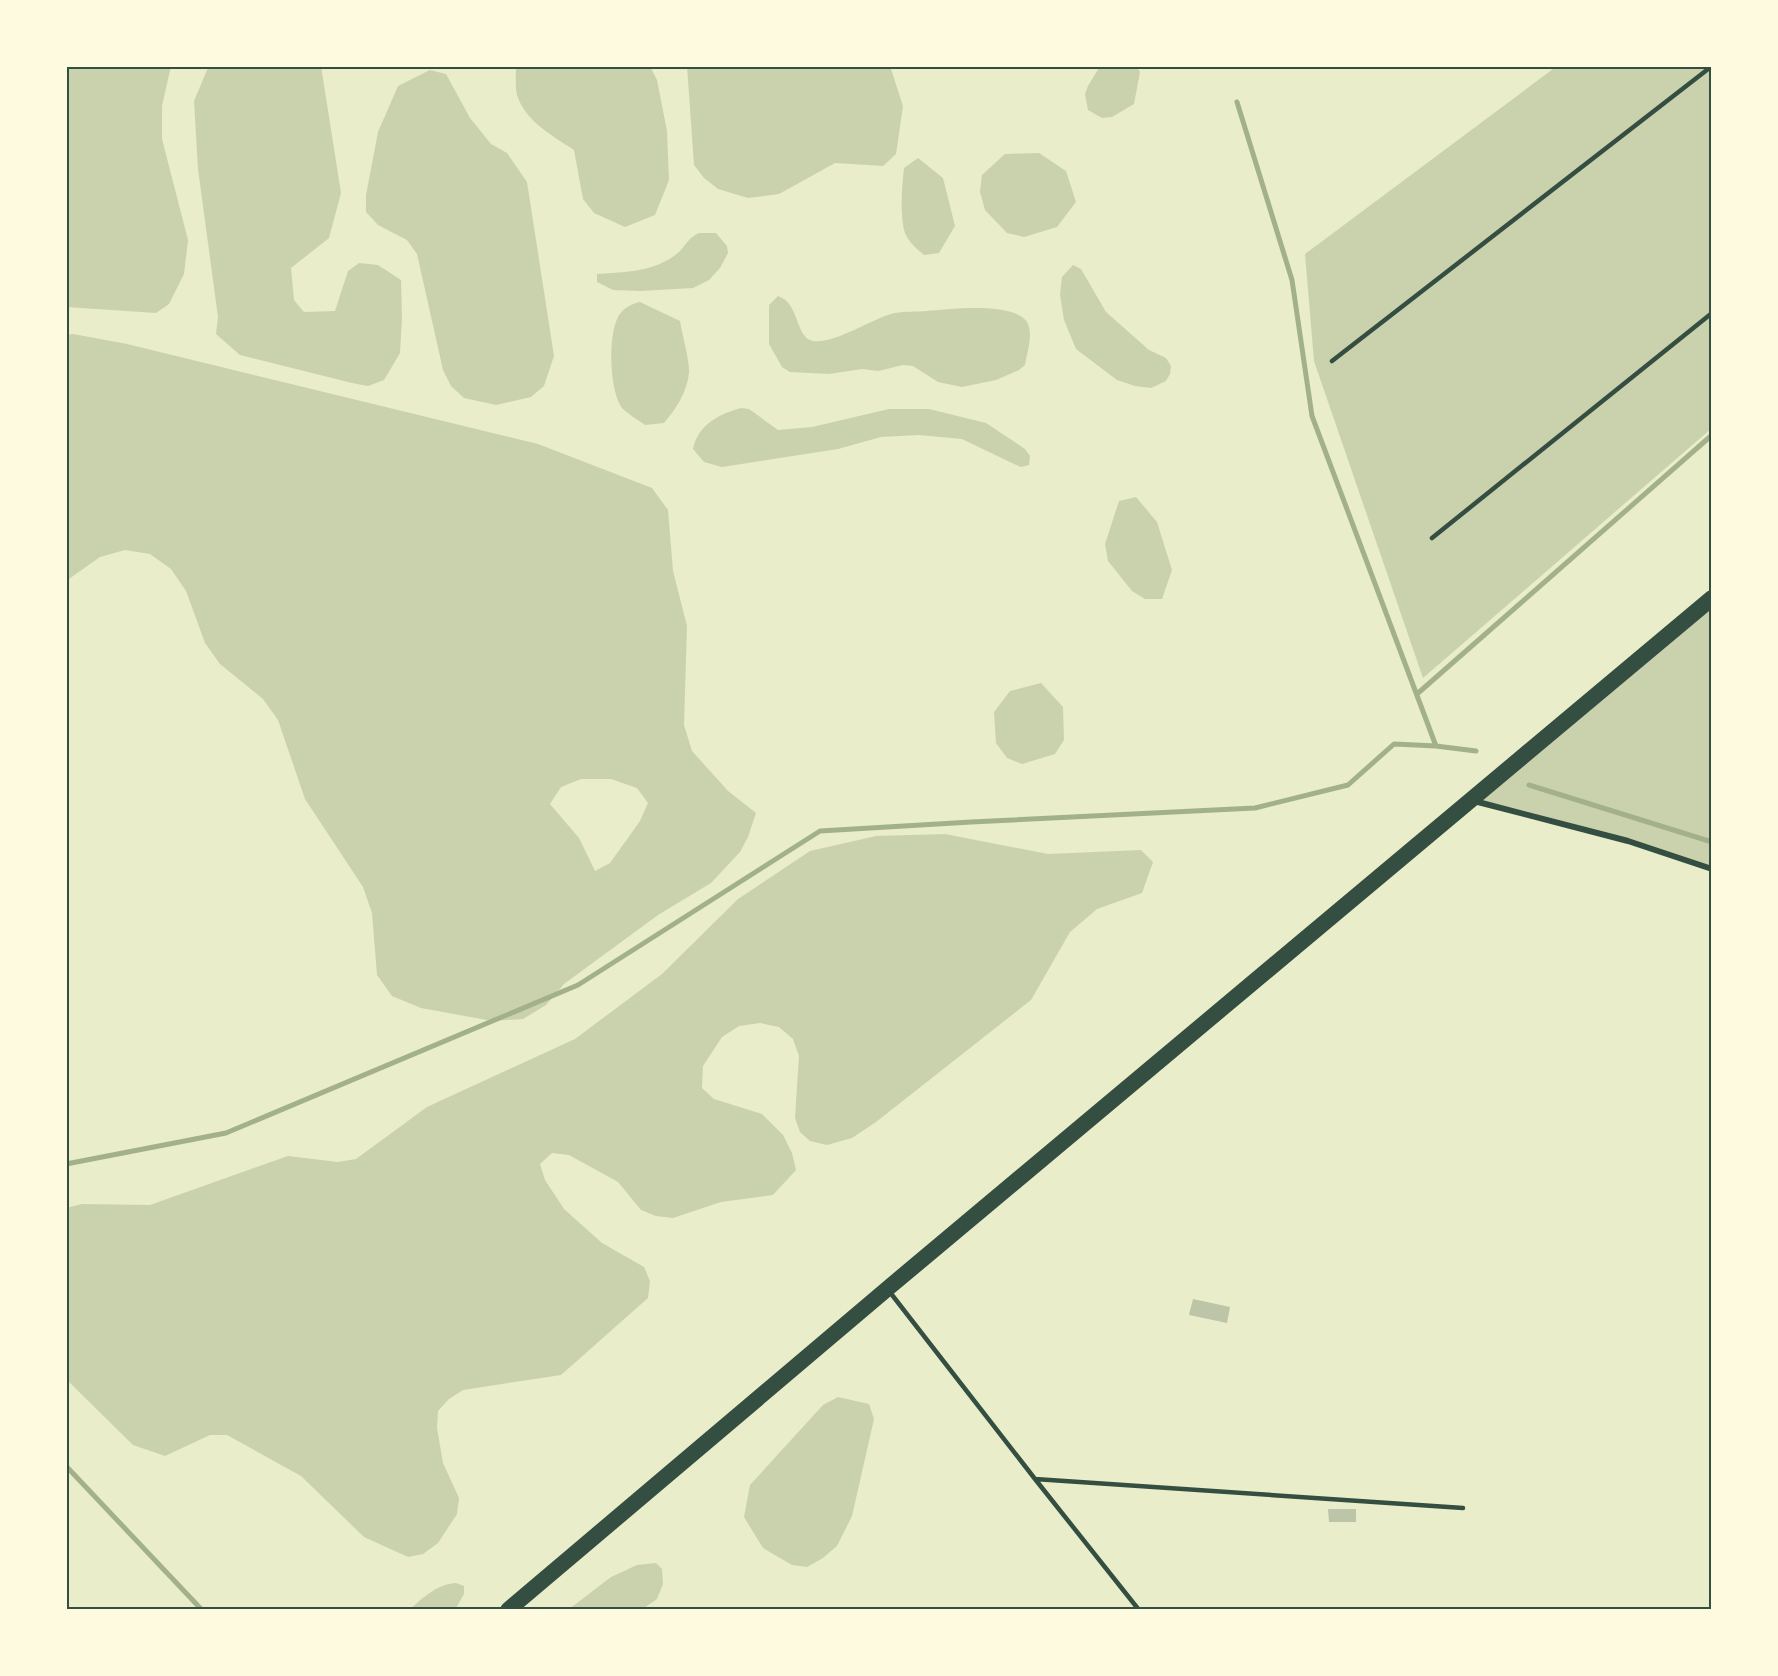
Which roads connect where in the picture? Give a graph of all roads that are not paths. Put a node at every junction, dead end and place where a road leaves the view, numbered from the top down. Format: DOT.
graph roads {
  1 [pos="1712,66"];
  2 [pos="1712,313"];
  3 [pos="1332,362"];
  4 [pos="1432,538"];
  5 [pos="1712,598"];
  6 [pos="1471,800"];
  7 [pos="1712,870"];
  8 [pos="887,1289"];
  9 [pos="1035,1479"];
  10 [pos="1463,1508"];
  11 [pos="508,1610"];
  12 [pos="1139,1610"];
  1 -- 3 [label="lane"];
  2 -- 4 [label="lane"];
  5 -- 6 [label="highway"];
  6 -- 7 [label="street"];
  6 -- 8 [label="highway"];
  8 -- 9 [label="lane"];
  8 -- 11 [label="highway"];
  9 -- 10 [label="lane"];
  9 -- 12 [label="lane"];
}
